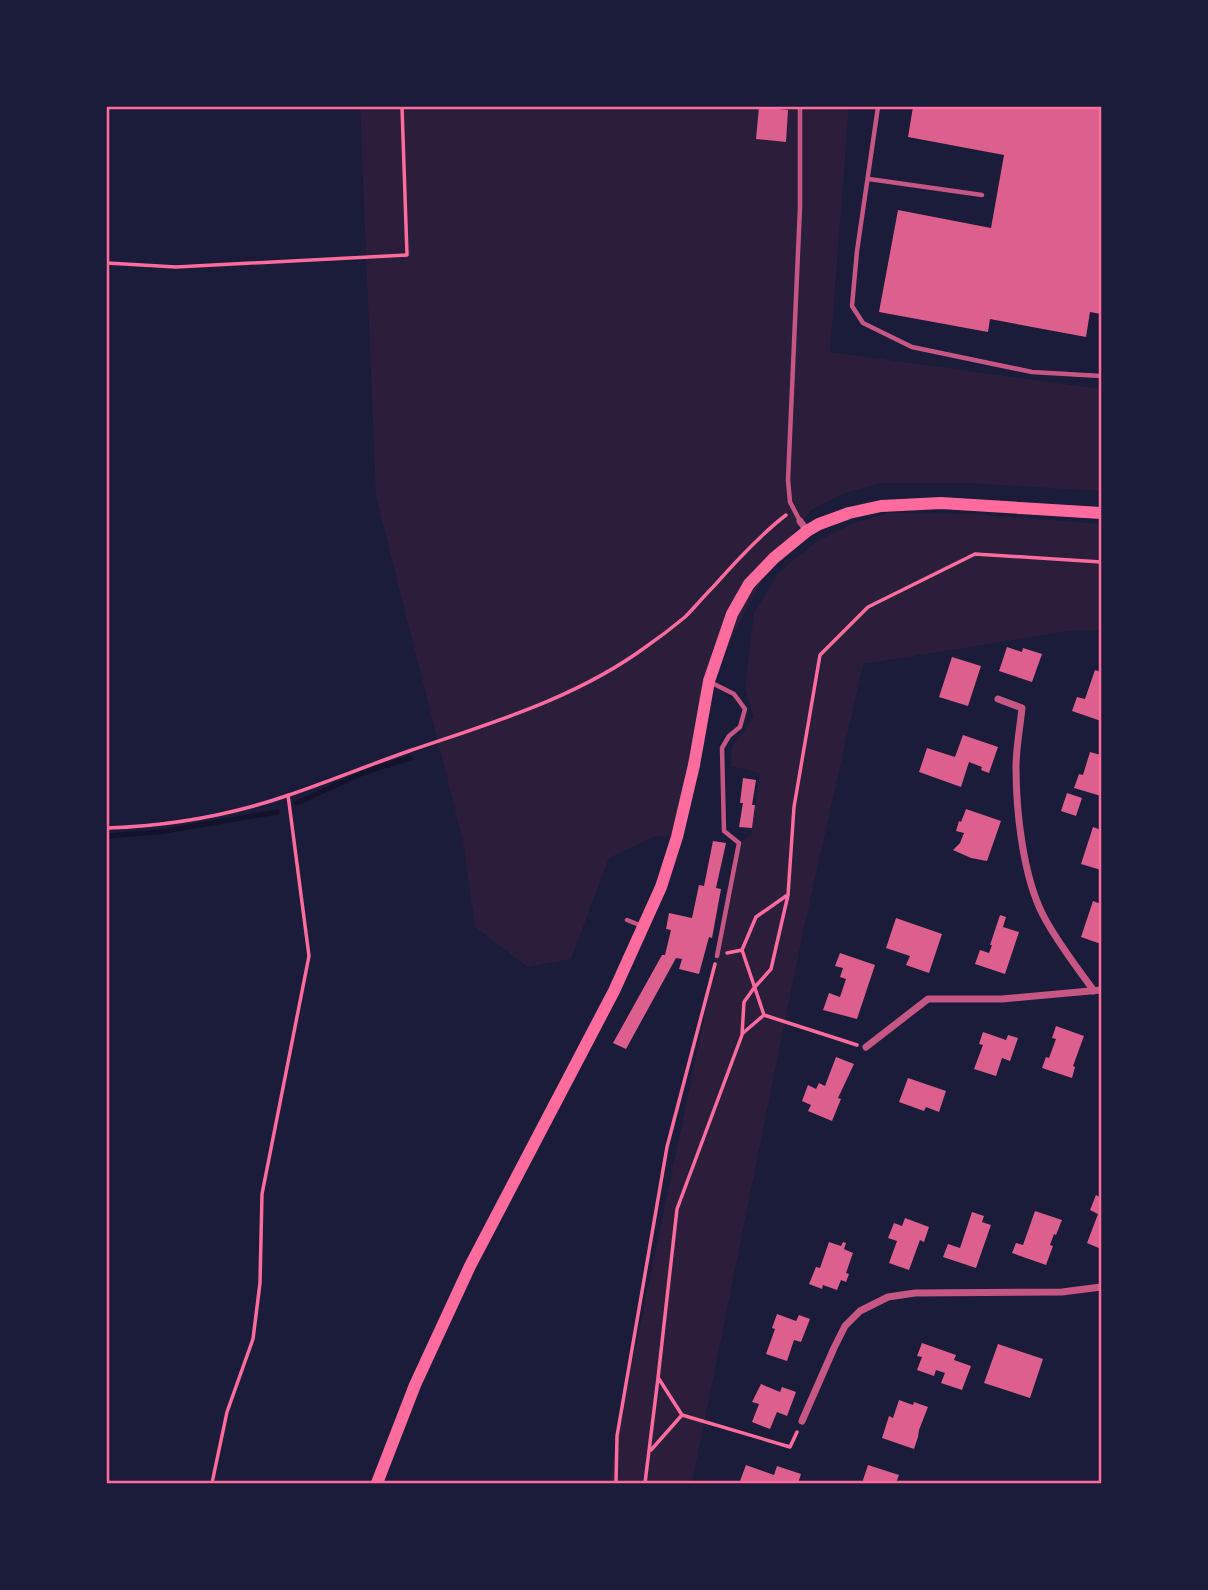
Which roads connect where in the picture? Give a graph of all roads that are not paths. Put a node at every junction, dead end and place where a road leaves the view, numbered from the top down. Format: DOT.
graph roads {
  1 [pos="800,107"];
  2 [pos="878,107"];
  3 [pos="868,179"];
  4 [pos="982,195"];
  5 [pos="1101,376"];
  6 [pos="1101,513"];
  7 [pos="803,526"];
  8 [pos="709,681"];
  9 [pos="998,699"];
  10 [pos="627,920"];
  11 [pos="644,926"];
  12 [pos="717,956"];
  13 [pos="1098,991"];
  14 [pos="866,1047"];
  15 [pos="1101,1287"];
  16 [pos="802,1421"];
  17 [pos="377,1483"];
  1 -- 7 [label="lane"];
  2 -- 3 [label="lane"];
  3 -- 4 [label="lane"];
  3 -- 5 [label="lane"];
  6 -- 7 [label="main road"];
  7 -- 8 [label="main road"];
  8 -- 11 [label="main road"];
  8 -- 12 [label="lane"];
  9 -- 13 [label="street"];
  10 -- 11 [label="lane"];
  11 -- 17 [label="main road"];
  13 -- 14 [label="street"];
  15 -- 16 [label="street"];
}
